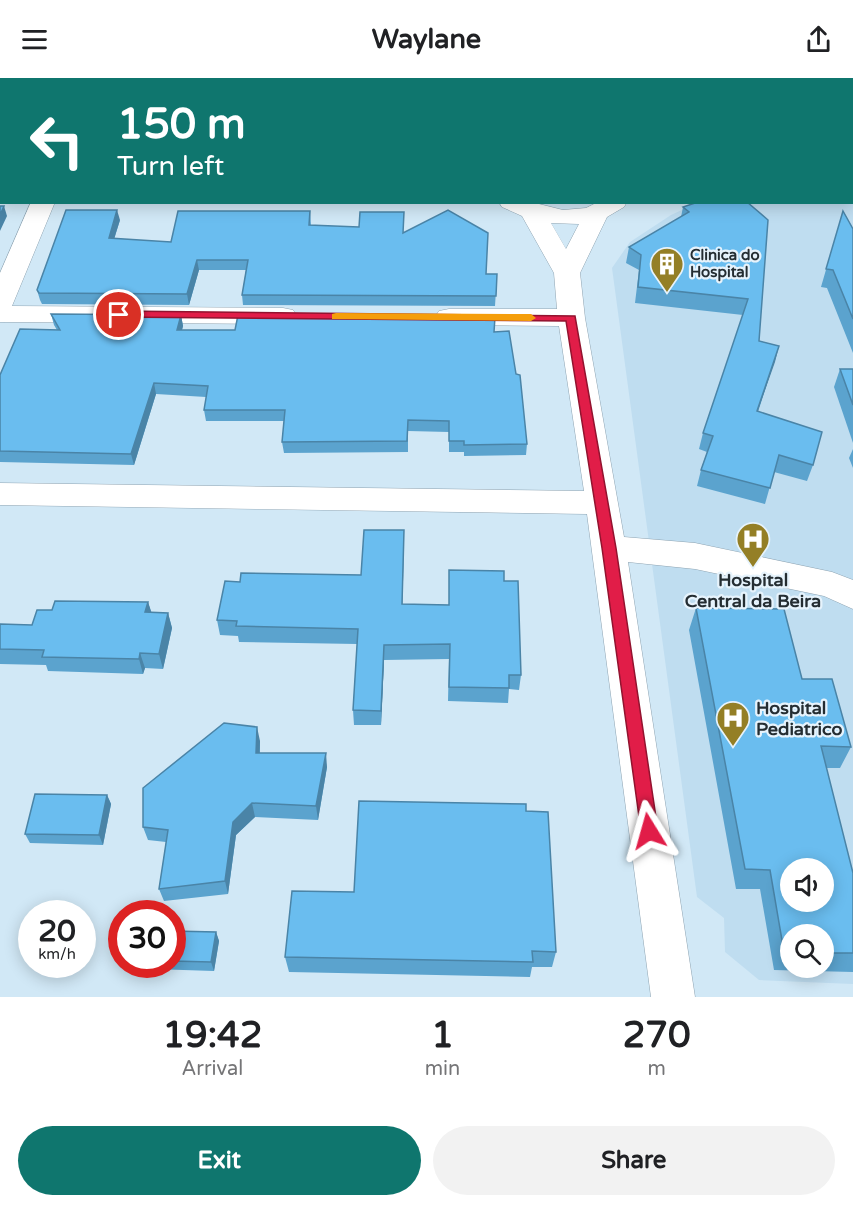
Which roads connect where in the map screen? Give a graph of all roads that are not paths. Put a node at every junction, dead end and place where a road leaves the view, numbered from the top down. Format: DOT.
graph roads {
  1 [pos="42,204"];
  2 [pos="613,206"];
  3 [pos="521,207"];
  4 [pos="567,273"];
  5 [pos="0,304"];
  6 [pos="0,314"];
  7 [pos="309,316"];
  8 [pos="428,317"];
  9 [pos="571,318"];
  10 [pos="0,494"];
  11 [pos="601,503"];
  12 [pos="609,548"];
  13 [pos="853,596"];
  14 [pos="673,997"];
  1 -- 5 [label="street"];
  2 -- 3 [label="street"];
  2 -- 4 [label="street"];
  3 -- 4 [label="street"];
  4 -- 9 [label="street"];
  6 -- 7 [label="street"];
  8 -- 9 [label="street"];
  9 -- 11 [label="street"];
  10 -- 11 [label="street"];
  11 -- 12 [label="street"];
  12 -- 13 [label="street"];
  12 -- 14 [label="street"];
}
